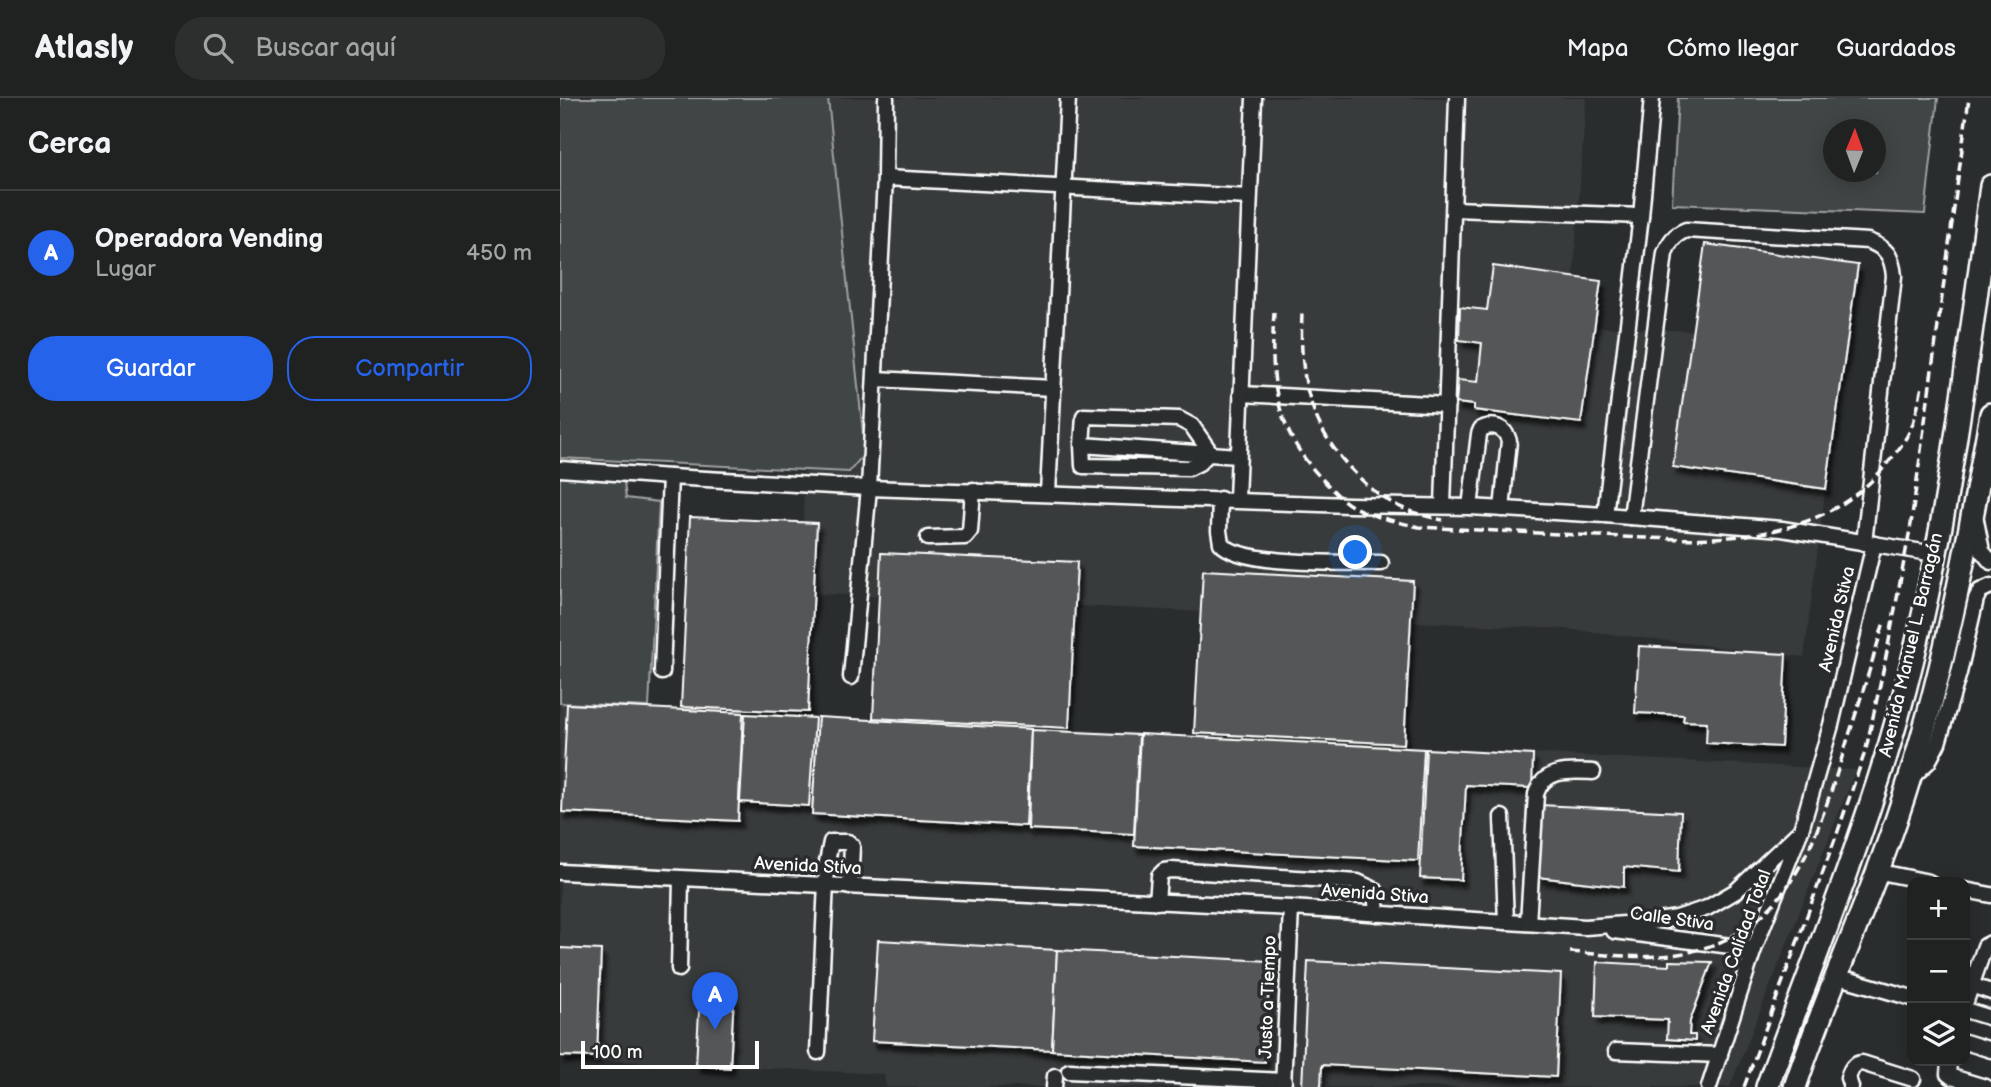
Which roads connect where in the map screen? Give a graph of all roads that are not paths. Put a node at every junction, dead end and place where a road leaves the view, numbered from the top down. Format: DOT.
graph roads {
  1 [pos="886,98"];
  2 [pos="1068,98"];
  3 [pos="1254,98"];
  4 [pos="1457,98"];
  5 [pos="1652,98"];
  6 [pos="885,178"];
  7 [pos="1991,186"];
  8 [pos="1063,187"];
  9 [pos="1249,197"];
  10 [pos="1454,209"];
  11 [pos="1641,216"];
  12 [pos="875,379"];
  13 [pos="1054,388"];
  14 [pos="1241,394"];
  15 [pos="1447,405"];
  16 [pos="1991,414"];
  17 [pos="1082,445"];
  18 [pos="1210,452"];
  19 [pos="1238,456"];
  20 [pos="560,469"];
  21 [pos="670,477"];
  22 [pos="869,488"];
  23 [pos="973,490"];
  24 [pos="1048,492"];
  25 [pos="1220,499"];
  26 [pos="1237,499"];
  27 [pos="1443,506"];
  28 [pos="1470,507"];
  29 [pos="1502,509"];
  30 [pos="1973,511"];
  31 [pos="1605,515"];
  32 [pos="1631,517"];
  33 [pos="928,538"];
  34 [pos="1869,544"];
  35 [pos="1935,554"];
  36 [pos="1991,562"];
  37 [pos="1381,563"];
  38 [pos="1991,586"];
  39 [pos="662,672"];
  40 [pos="851,677"];
  41 [pos="1593,772"];
  42 [pos="1909,780"];
  43 [pos="1502,817"];
  44 [pos="1801,830"];
  45 [pos="1876,871"];
  46 [pos="560,872"];
  47 [pos="1907,877"];
  48 [pos="681,879"];
  49 [pos="825,886"];
  50 [pos="850,887"];
  51 [pos="1970,891"];
  52 [pos="1991,895"];
  53 [pos="1157,902"];
  54 [pos="1291,908"];
  55 [pos="1377,914"];
  56 [pos="1506,922"];
  57 [pos="1528,923"];
  58 [pos="1585,927"];
  59 [pos="1991,943"];
  60 [pos="1754,949"];
  61 [pos="679,969"];
  62 [pos="1836,976"];
  63 [pos="1971,985"];
  64 [pos="1991,992"];
  65 [pos="1907,997"];
  66 [pos="1965,1003"];
  67 [pos="1970,1012"];
  68 [pos="1991,1018"];
  69 [pos="1970,1044"];
  70 [pos="1991,1050"];
  71 [pos="1616,1051"];
  72 [pos="818,1052"];
  73 [pos="1720,1055"];
  74 [pos="1949,1066"];
  75 [pos="1059,1078"];
  76 [pos="1913,1079"];
  77 [pos="1158,1081"];
  78 [pos="1283,1084"];
  79 [pos="1709,1087"];
  80 [pos="1767,1087"];
  81 [pos="1795,1087"];
  82 [pos="1851,1087"];
  83 [pos="1985,1087"];
  1 -- 6 [label="street"];
  2 -- 8 [label="street"];
  3 -- 9 [label="street"];
  4 -- 10 [label="street"];
  5 -- 11 [label="street"];
  6 -- 8 [label="street"];
  6 -- 12 [label="street"];
  7 -- 35 [label="highway, Avenida Manuel L. Barragán"];
  8 -- 9 [label="street"];
  8 -- 13 [label="street"];
  9 -- 14 [label="street"];
  10 -- 11 [label="street"];
  10 -- 15 [label="street"];
  11 -- 31 [label="street"];
  12 -- 13 [label="street"];
  12 -- 22 [label="street"];
  13 -- 24 [label="street"];
  14 -- 15 [label="street"];
  14 -- 19 [label="street"];
  15 -- 27 [label="street"];
  16 -- 30 [label="highway, Avenida Manuel L. Barragán"];
  17 -- 18 [label="street"];
  17 -- 18 [label="street"];
  17 -- 18 [label="street"];
  18 -- 19 [label="street"];
  19 -- 26 [label="street"];
  20 -- 21 [label="street"];
  21 -- 22 [label="street"];
  21 -- 39 [label="street"];
  22 -- 23 [label="street"];
  22 -- 40 [label="street"];
  23 -- 24 [label="street"];
  23 -- 33 [label="street"];
  24 -- 25 [label="street"];
  25 -- 26 [label="street"];
  25 -- 37 [label="street"];
  26 -- 27 [label="street"];
  27 -- 28 [label="street"];
  28 -- 29 [label="street"];
  28 -- 29 [label="street"];
  29 -- 31 [label="street"];
  30 -- 36 [label="street"];
  30 -- 42 [label="highway, Avenida Manuel L. Barragán"];
  31 -- 32 [label="street"];
  32 -- 34 [label="street"];
  32 -- 34 [label="street, Avenida Stiva"];
  34 -- 35 [label="street"];
  34 -- 44 [label="street, Avenida Stiva"];
  35 -- 80 [label="highway, Avenida Manuel L. Barragán"];
  38 -- 42 [label="street"];
  41 -- 57 [label="street"];
  42 -- 45 [label="highway, Avenida Manuel L. Barragán"];
  43 -- 56 [label="street"];
  44 -- 58 [label="street, Avenida Stiva"];
  44 -- 60 [label="street, Avenida Calidad Total"];
  45 -- 47 [label="street"];
  45 -- 62 [label="highway, Avenida Manuel L. Barragán"];
  46 -- 48 [label="street, Avenida Stiva"];
  48 -- 49 [label="street, Avenida Stiva"];
  48 -- 61 [label="street"];
  49 -- 50 [label="street, Avenida Stiva"];
  49 -- 50 [label="street"];
  49 -- 72 [label="street"];
  50 -- 53 [label="street, Avenida Stiva"];
  51 -- 52 [label="street"];
  53 -- 54 [label="street, Avenida Stiva"];
  53 -- 55 [label="street"];
  54 -- 55 [label="street, Avenida Stiva"];
  54 -- 78 [label="street, Justo a Tiempo"];
  55 -- 56 [label="street, Avenida Stiva"];
  56 -- 57 [label="street, Avenida Stiva"];
  57 -- 58 [label="street, Avenida Stiva"];
  58 -- 60 [label="street, Calle Stiva"];
  59 -- 63 [label="street"];
  60 -- 73 [label="street, Avenida Calidad Total"];
  62 -- 65 [label="street"];
  62 -- 81 [label="highway, Avenida Manuel L. Barragán"];
  63 -- 64 [label="street"];
  63 -- 66 [label="street"];
  67 -- 68 [label="street"];
  69 -- 70 [label="street"];
  71 -- 73 [label="street"];
  73 -- 79 [label="street, Avenida Calidad Total"];
  74 -- 83 [label="street"];
  75 -- 77 [label="street"];
  76 -- 82 [label="street"];
  77 -- 78 [label="street"];
}
